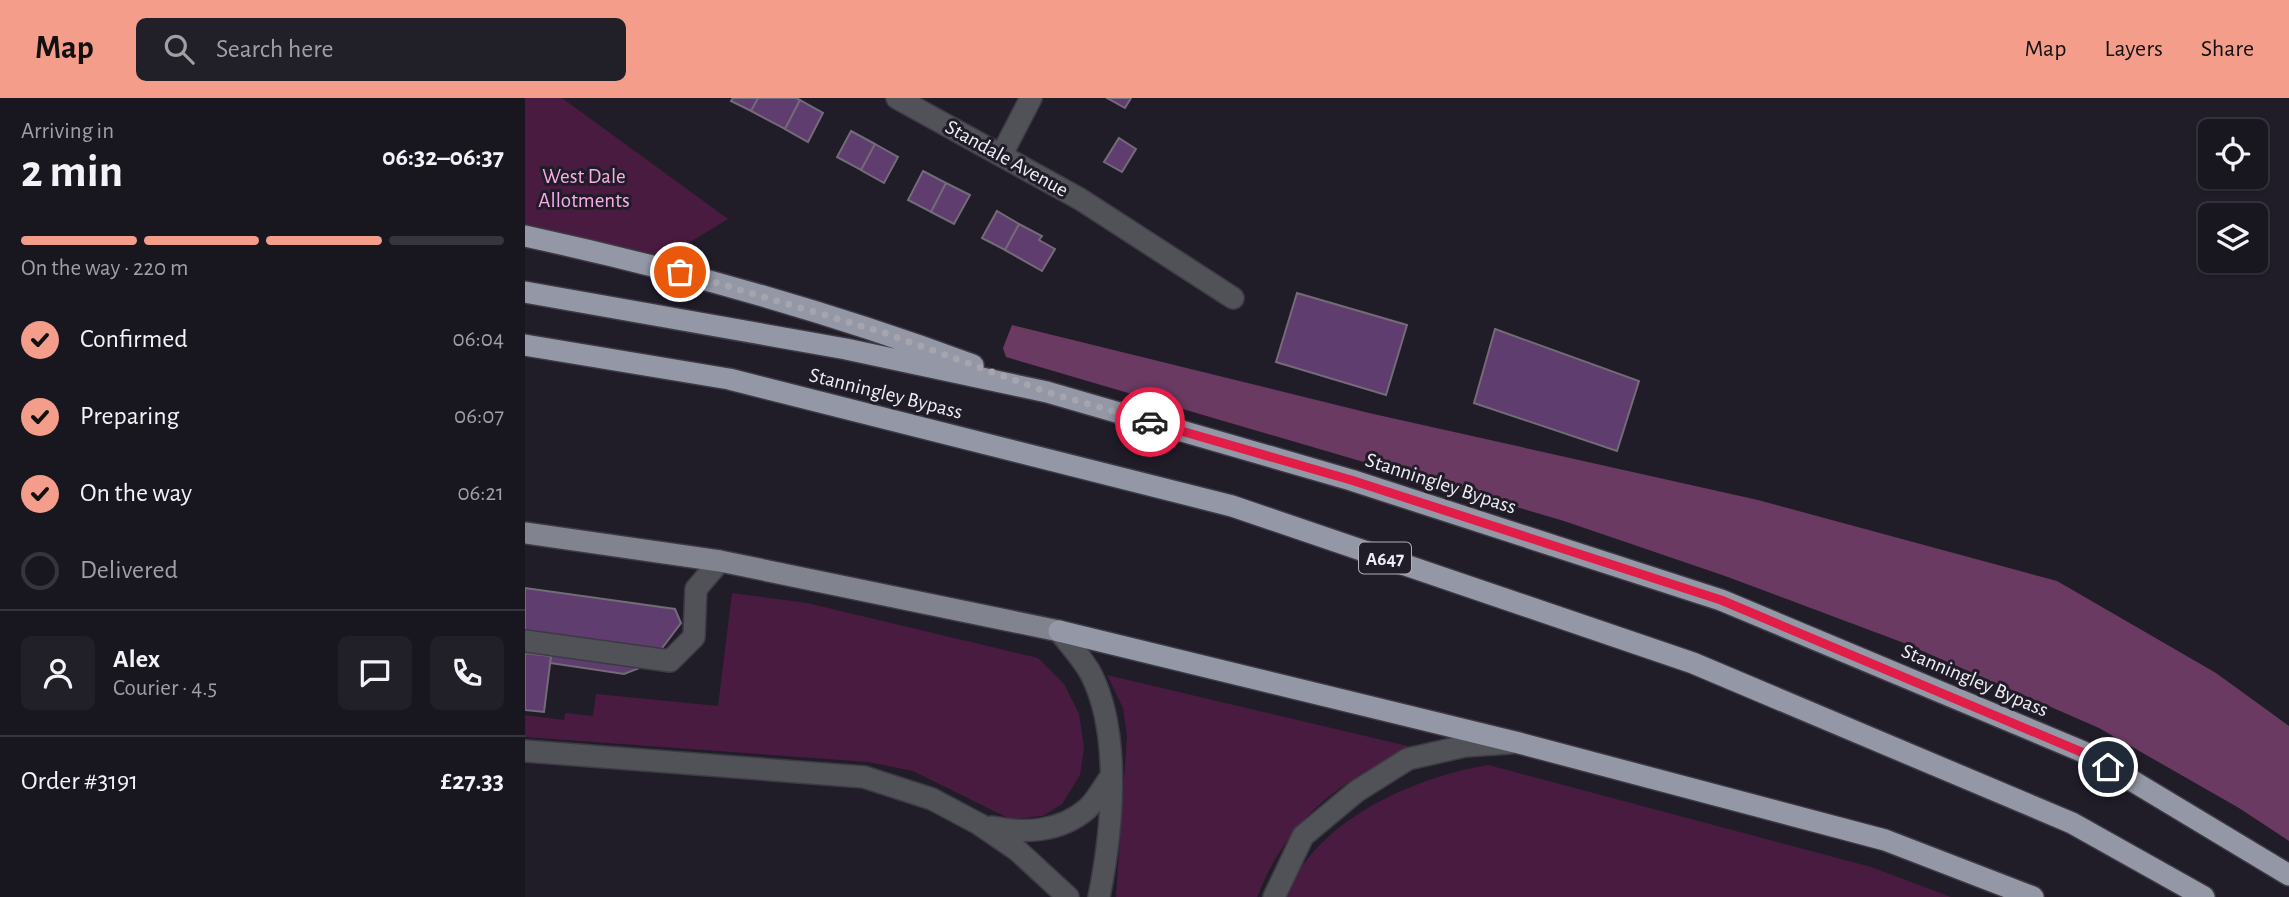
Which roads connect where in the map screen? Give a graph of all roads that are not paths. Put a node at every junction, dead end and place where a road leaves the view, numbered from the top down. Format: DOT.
graph roads {
  1 [pos="897,98"];
  2 [pos="1031,98"];
  3 [pos="1002,154"];
  4 [pos="525,236"];
  5 [pos="525,292"];
  6 [pos="1233,299"];
  7 [pos="525,345"];
  8 [pos="1047,392"];
  9 [pos="525,533"];
  10 [pos="720,561"];
  11 [pos="1059,631"];
  12 [pos="525,642"];
  13 [pos="1519,743"];
  14 [pos="525,751"];
  15 [pos="1110,778"];
  16 [pos="979,824"];
  17 [pos="2289,875"];
  18 [pos="1068,897"];
  19 [pos="1099,897"];
  20 [pos="1274,897"];
  21 [pos="2033,897"];
  22 [pos="2204,897"];
  1 -- 3 [label="street, Standale Avenue"];
  2 -- 3 [label="street"];
  3 -- 6 [label="street, Standale Avenue"];
  4 -- 8 [label="highway"];
  5 -- 8 [label="highway, Stanningley Bypass"];
  7 -- 22 [label="highway, Stanningley Bypass / A647"];
  8 -- 17 [label="highway, Stanningley Bypass"];
  9 -- 10 [label="main road"];
  10 -- 11 [label="main road"];
  10 -- 12 [label="street"];
  11 -- 13 [label="highway"];
  11 -- 15 [label="street"];
  13 -- 20 [label="street"];
  13 -- 21 [label="highway"];
  14 -- 16 [label="street"];
  15 -- 16 [label="street"];
  15 -- 19 [label="street"];
  16 -- 18 [label="street"];
}
